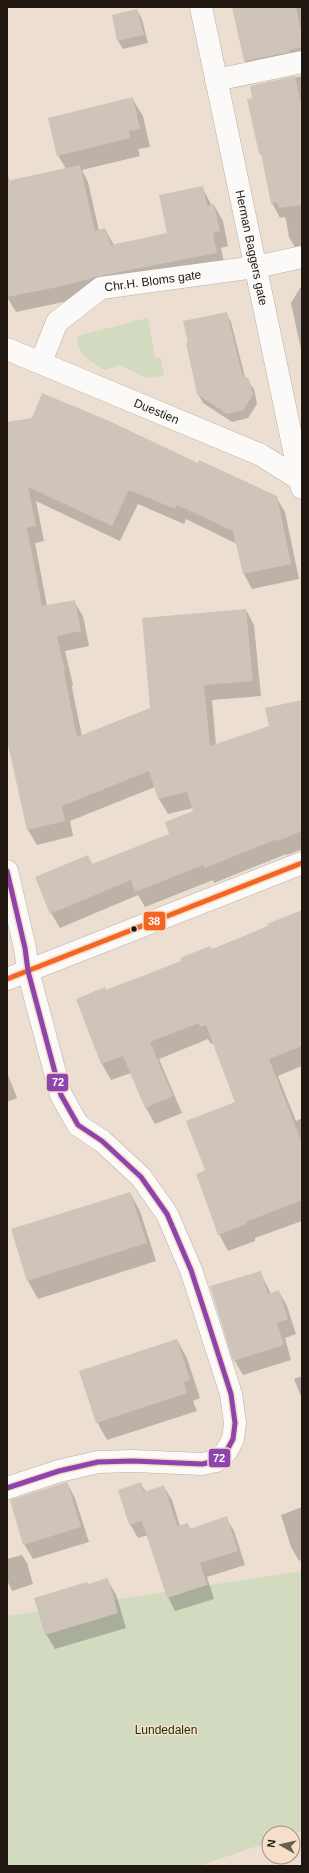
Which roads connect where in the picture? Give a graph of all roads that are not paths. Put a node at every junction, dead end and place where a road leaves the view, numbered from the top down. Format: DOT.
graph roads {
  1 [pos="202,7"];
  2 [pos="302,62"];
  3 [pos="216,80"];
  4 [pos="302,257"];
  5 [pos="256,267"];
  6 [pos="7,349"];
  7 [pos="41,362"];
  8 [pos="301,483"];
  9 [pos="302,863"];
  10 [pos="7,872"];
  11 [pos="28,970"];
  12 [pos="7,979"];
  13 [pos="7,1488"];
  1 -- 3 [label="street, Herman Baggers gate"];
  2 -- 3 [label="street"];
  3 -- 5 [label="street, Herman Baggers gate"];
  4 -- 5 [label="street, Chr.H. Bloms gate"];
  5 -- 7 [label="street, Chr.H. Bloms gate"];
  5 -- 8 [label="street, Herman Baggers gate"];
  6 -- 7 [label="street, Duestien"];
  7 -- 8 [label="street, Duestien"];
  9 -- 11 [label="street"];
  10 -- 11 [label="street"];
  11 -- 12 [label="street"];
  11 -- 13 [label="street"];
}
